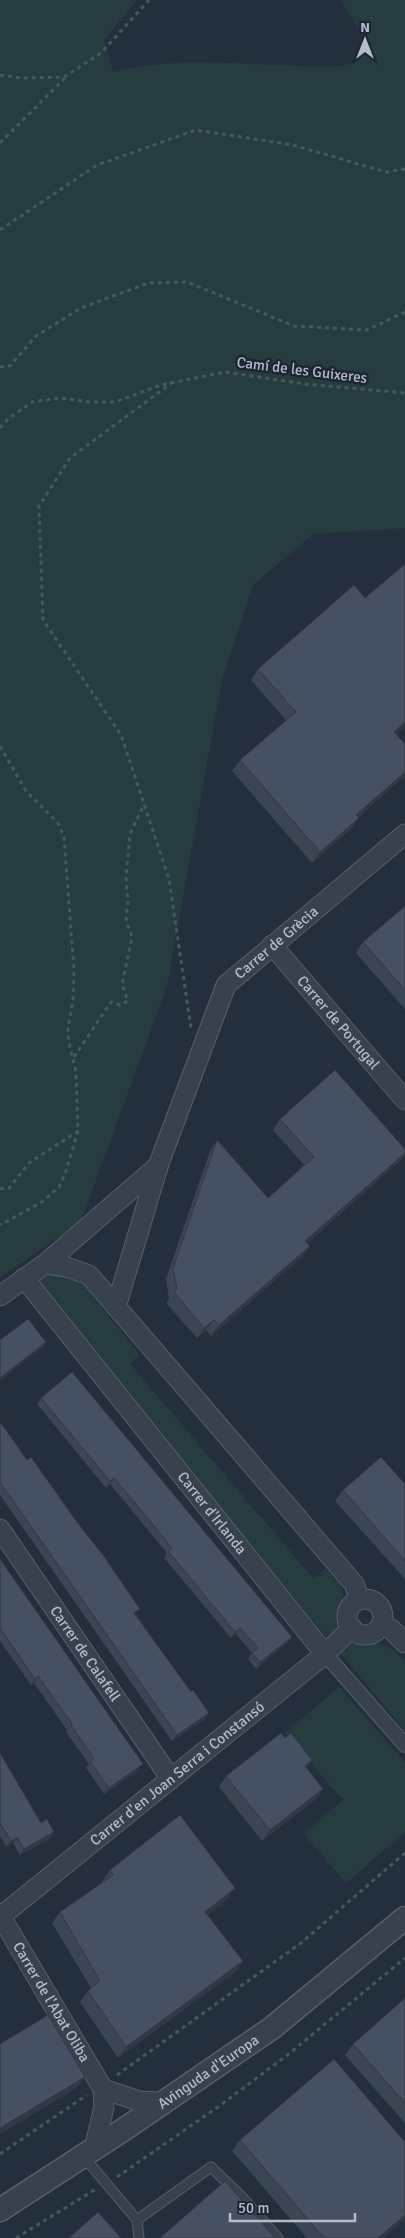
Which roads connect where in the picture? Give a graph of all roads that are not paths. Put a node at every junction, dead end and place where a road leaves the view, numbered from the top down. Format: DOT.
graph roads {
  1 [pos="405,834"];
  2 [pos="272,945"];
  3 [pos="405,1100"];
  4 [pos="158,1166"];
  5 [pos="44,1264"];
  6 [pos="24,1278"];
  7 [pos="0,1296"];
  8 [pos="116,1307"];
  9 [pos="0,1529"];
  10 [pos="360,1600"];
  11 [pos="381,1625"];
  12 [pos="352,1628"];
  13 [pos="405,1643"];
  14 [pos="325,1654"];
  15 [pos="405,1745"];
  16 [pos="171,1779"];
  17 [pos="0,1916"];
  18 [pos="405,1918"];
  19 [pos="102,2087"];
  20 [pos="120,2096"];
  21 [pos="162,2102"];
  22 [pos="104,2107"];
  23 [pos="128,2127"];
  24 [pos="89,2152"];
  25 [pos="0,2210"];
  26 [pos="137,2220"];
  27 [pos="139,2238"];
  28 [pos="278,2238"];
  1 -- 2 [label="street, Carrer de Grècia"];
  2 -- 3 [label="street, Carrer de Portugal"];
  2 -- 4 [label="street, Carrer de Grècia"];
  4 -- 5 [label="street, Carrer de Grècia"];
  4 -- 8 [label="street, Carrer de Grècia"];
  5 -- 6 [label="street, Carrer de Grècia"];
  5 -- 8 [label="street"];
  6 -- 7 [label="street, Carrer de Grècia"];
  6 -- 14 [label="street, Carrer d'Irlanda"];
  8 -- 10 [label="street"];
  9 -- 16 [label="street, Carrer de Calafell"];
  10 -- 11 [label="street"];
  10 -- 12 [label="street"];
  11 -- 12 [label="street"];
  11 -- 13 [label="street"];
  12 -- 14 [label="street, Carrer d'en Joan Serra i Constansó"];
  14 -- 15 [label="street, Carrer d'Irlanda"];
  14 -- 16 [label="street, Carrer d'en Joan Serra i Constansó"];
  16 -- 17 [label="street, Carrer d'en Joan Serra i Constansó"];
  17 -- 19 [label="street, Carrer de l'Abat Oliba"];
  18 -- 21 [label="street, Avinguda d'Europa"];
  19 -- 20 [label="street"];
  19 -- 22 [label="street, Carrer de l'Abat Oliba"];
  20 -- 21 [label="street"];
  20 -- 23 [label="street"];
  21 -- 23 [label="street, Avinguda d'Europa"];
  22 -- 23 [label="street"];
  22 -- 24 [label="street, Carrer de l'Abat Oliba"];
  23 -- 24 [label="street, Avinguda d'Europa"];
  24 -- 25 [label="street, Avinguda d'Europa"];
  24 -- 26 [label="lane"];
  26 -- 27 [label="lane"];
  26 -- 28 [label="lane"];
}
